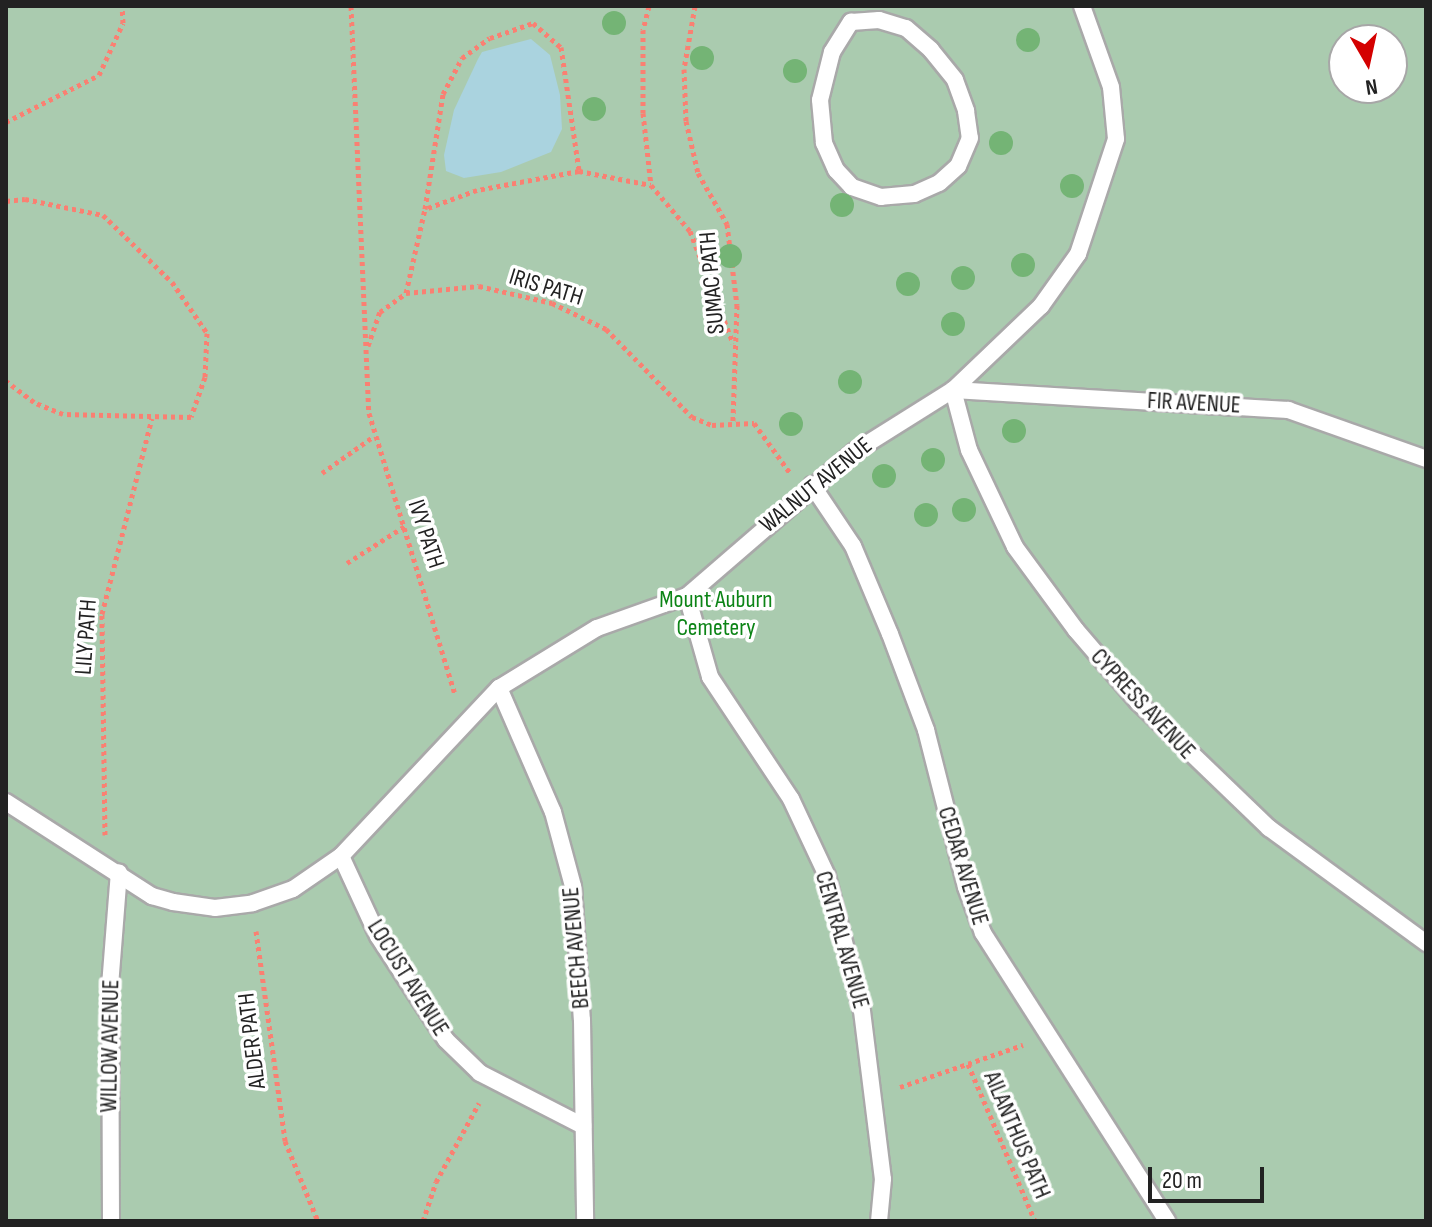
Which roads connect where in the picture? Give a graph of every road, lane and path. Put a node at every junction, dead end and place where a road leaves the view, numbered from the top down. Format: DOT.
graph roads {
  1 [pos="122,6"];
  2 [pos="351,6"];
  3 [pos="649,6"];
  4 [pos="695,6"];
  5 [pos="841,6"];
  6 [pos="1082,6"];
  7 [pos="851,22"];
  8 [pos="6,122"];
  9 [pos="579,171"];
  10 [pos="651,185"];
  11 [pos="6,201"];
  12 [pos="425,209"];
  13 [pos="406,293"];
  14 [pos="735,348"];
  15 [pos="367,355"];
  16 [pos="6,381"];
  17 [pos="953,390"];
  18 [pos="152,418"];
  19 [pos="733,422"];
  20 [pos="374,436"];
  21 [pos="1426,459"];
  22 [pos="322,473"];
  23 [pos="808,489"];
  24 [pos="405,526"];
  25 [pos="347,563"];
  26 [pos="687,596"];
  27 [pos="499,688"];
  28 [pos="463,723"];
  29 [pos="6,802"];
  30 [pos="341,856"];
  31 [pos="113,868"];
  32 [pos="253,903"];
  33 [pos="1426,943"];
  34 [pos="1050,1036"];
  35 [pos="967,1064"];
  36 [pos="492,1079"];
  37 [pos="875,1095"];
  38 [pos="583,1126"];
  39 [pos="111,1221"];
  40 [pos="318,1221"];
  41 [pos="423,1221"];
  42 [pos="585,1221"];
  43 [pos="879,1221"];
  44 [pos="1035,1221"];
  45 [pos="1167,1221"];
  1 -- 8 [label="path"];
  2 -- 15 [label="path, IVY PATH"];
  3 -- 10 [label="path"];
  4 -- 14 [label="path, SUMAC PATH"];
  5 -- 7 [label="lane"];
  6 -- 17 [label="lane, WALNUT AVENUE"];
  7 -- 7 [label="lane"];
  9 -- 10 [label="path"];
  9 -- 12 [label="path"];
  9 -- 12 [label="path"];
  10 -- 14 [label="path"];
  11 -- 18 [label="path"];
  12 -- 13 [label="path"];
  13 -- 15 [label="path"];
  13 -- 19 [label="path, IRIS PATH"];
  14 -- 19 [label="path, SUMAC PATH"];
  15 -- 20 [label="path, IVY PATH"];
  16 -- 18 [label="path"];
  17 -- 21 [label="lane, FIR AVENUE"];
  17 -- 23 [label="lane, WALNUT AVENUE"];
  17 -- 33 [label="lane, CYPRESS AVENUE"];
  18 -- 31 [label="path, LILY PATH"];
  19 -- 23 [label="path"];
  20 -- 22 [label="path"];
  20 -- 24 [label="path, IVY PATH"];
  23 -- 26 [label="lane, WALNUT AVENUE"];
  23 -- 34 [label="lane, CEDAR AVENUE"];
  24 -- 25 [label="path"];
  24 -- 28 [label="path, IVY PATH"];
  26 -- 27 [label="lane, WALNUT AVENUE"];
  26 -- 37 [label="lane, CENTRAL AVENUE"];
  27 -- 28 [label="lane, WALNUT AVENUE"];
  27 -- 38 [label="lane, BEECH AVENUE"];
  28 -- 30 [label="lane, WALNUT AVENUE"];
  29 -- 31 [label="lane, WALNUT AVENUE"];
  30 -- 32 [label="lane, WALNUT AVENUE"];
  30 -- 36 [label="lane, LOCUST AVENUE"];
  31 -- 32 [label="lane, WALNUT AVENUE"];
  31 -- 39 [label="lane, WILLOW AVENUE"];
  32 -- 40 [label="path, ALDER PATH"];
  34 -- 35 [label="path, AILANTHUS PATH"];
  34 -- 45 [label="lane, CEDAR AVENUE"];
  35 -- 37 [label="path, AILANTHUS PATH"];
  35 -- 44 [label="path, AILANTHUS PATH"];
  36 -- 38 [label="lane, LOCUST AVENUE"];
  36 -- 41 [label="path"];
  37 -- 43 [label="lane, CENTRAL AVENUE"];
  38 -- 42 [label="lane, BEECH AVENUE"];
}
